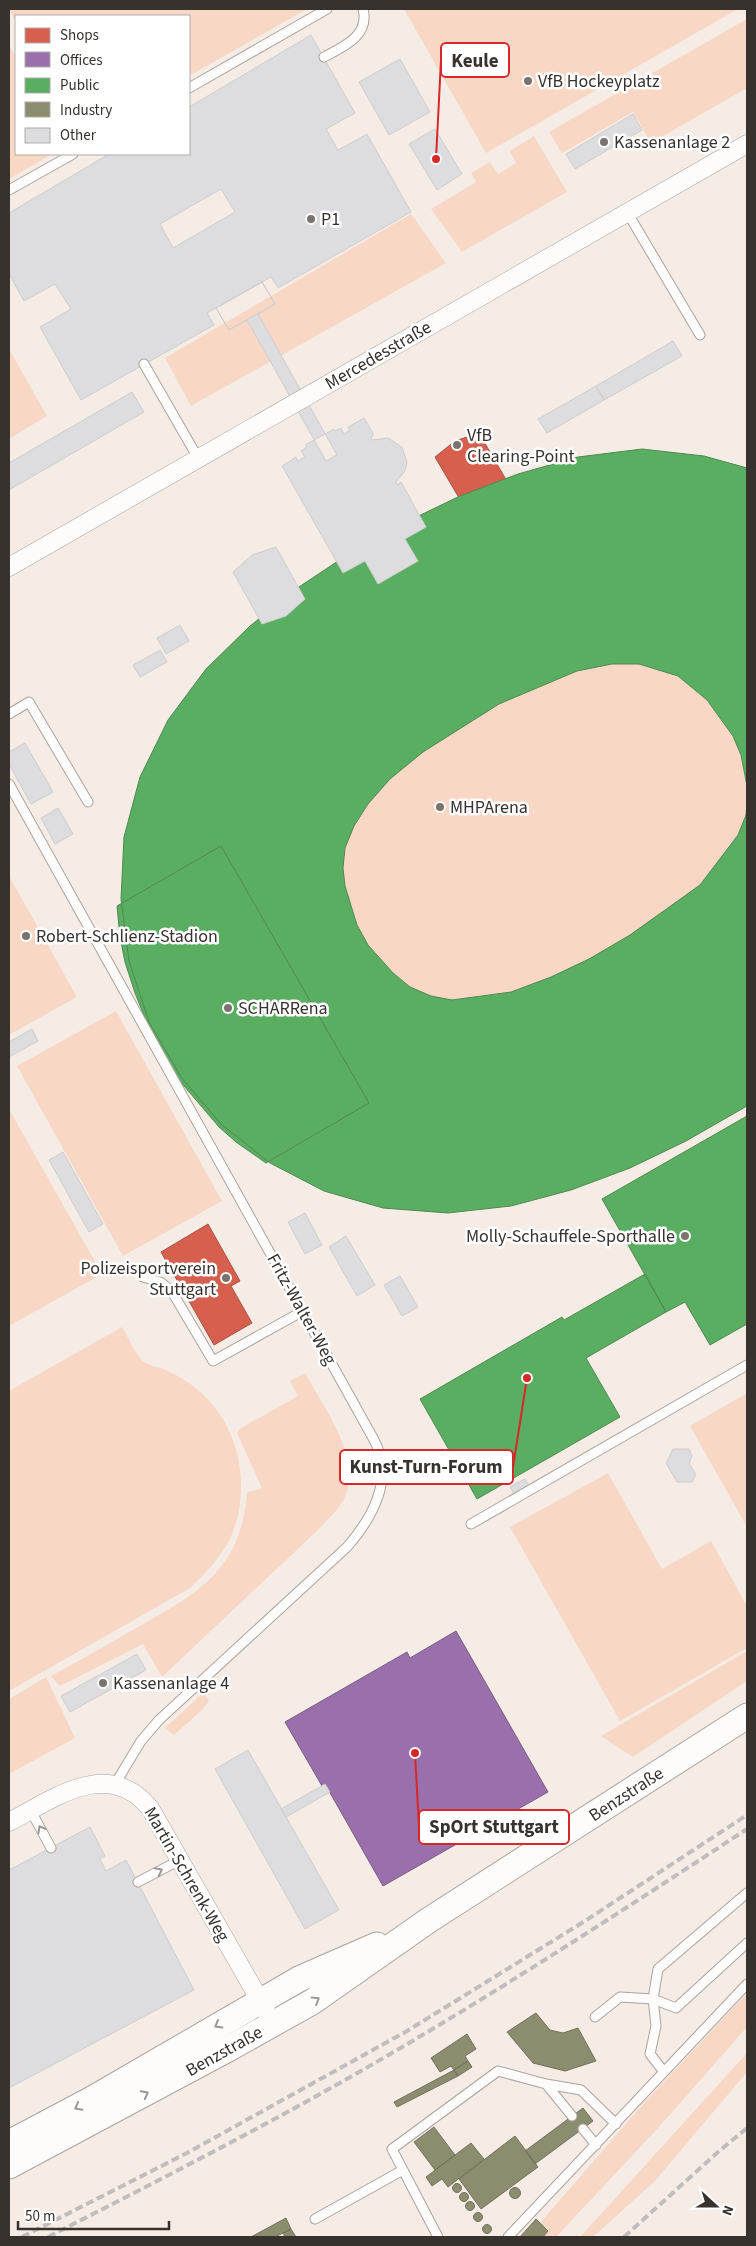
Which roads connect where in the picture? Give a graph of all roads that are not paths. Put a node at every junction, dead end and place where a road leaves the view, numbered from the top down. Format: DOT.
graph roads {
  1 [pos="327,9"];
  2 [pos="362,9"];
  3 [pos="324,57"];
  4 [pos="190,87"];
  5 [pos="747,144"];
  6 [pos="71,155"];
  7 [pos="9,190"];
  8 [pos="627,212"];
  9 [pos="700,335"];
  10 [pos="144,364"];
  11 [pos="198,458"];
  12 [pos="9,567"];
  13 [pos="9,714"];
  14 [pos="9,784"];
  15 [pos="88,802"];
  16 [pos="143,1277"];
  17 [pos="302,1311"];
  18 [pos="747,1365"];
  19 [pos="471,1524"];
  20 [pos="747,1716"];
  21 [pos="115,1784"];
  22 [pos="31,1811"];
  23 [pos="9,1822"];
  24 [pos="51,1848"];
  25 [pos="180,1860"];
  26 [pos="138,1882"];
  27 [pos="747,1893"];
  28 [pos="429,1920"];
  29 [pos="747,1943"];
  30 [pos="747,1984"];
  31 [pos="653,1999"];
  32 [pos="261,2001"];
  33 [pos="595,2017"];
  34 [pos="274,2024"];
  35 [pos="664,2072"];
  36 [pos="546,2084"];
  37 [pos="572,2116"];
  38 [pos="616,2124"];
  39 [pos="582,2129"];
  40 [pos="9,2143"];
  41 [pos="596,2145"];
  42 [pos="9,2166"];
  43 [pos="403,2170"];
  44 [pos="315,2219"];
  45 [pos="438,2237"];
  46 [pos="508,2237"];
  1 -- 4 [label="lane"];
  2 -- 3 [label="lane"];
  5 -- 8 [label="street, Mercedesstraße"];
  6 -- 7 [label="lane"];
  8 -- 9 [label="lane"];
  8 -- 11 [label="street, Mercedesstraße"];
  10 -- 11 [label="lane"];
  11 -- 12 [label="street, Mercedesstraße"];
  13 -- 15 [label="lane"];
  14 -- 17 [label="lane, Fritz-Walter-Weg"];
  16 -- 17 [label="lane"];
  17 -- 21 [label="lane, Fritz-Walter-Weg"];
  18 -- 19 [label="lane"];
  20 -- 28 [label="main road, Benzstraße"];
  21 -- 22 [label="street, Martin-Schrenk-Weg"];
  21 -- 25 [label="street, Martin-Schrenk-Weg"];
  22 -- 23 [label="street, Martin-Schrenk-Weg"];
  24 -- 22 [label="lane, one-way"];
  26 -- 25 [label="lane, one-way"];
  25 -- 32 [label="street, Martin-Schrenk-Weg"];
  27 -- 31 [label="lane"];
  28 -- 32 [label="main road, Benzstraße"];
  34 -- 28 [label="main road, Benzstraße, one-way"];
  29 -- 31 [label="lane"];
  30 -- 35 [label="lane"];
  31 -- 33 [label="lane"];
  31 -- 35 [label="lane"];
  32 -- 34 [label="street, Martin-Schrenk-Weg"];
  32 -- 40 [label="main road, Benzstraße, one-way"];
  42 -- 34 [label="main road, Benzstraße, one-way"];
  35 -- 38 [label="lane"];
  36 -- 37 [label="lane"];
  36 -- 38 [label="lane"];
  36 -- 43 [label="lane"];
  38 -- 41 [label="lane"];
  39 -- 41 [label="lane"];
  41 -- 46 [label="lane"];
  43 -- 44 [label="lane"];
  43 -- 45 [label="lane"];
}
